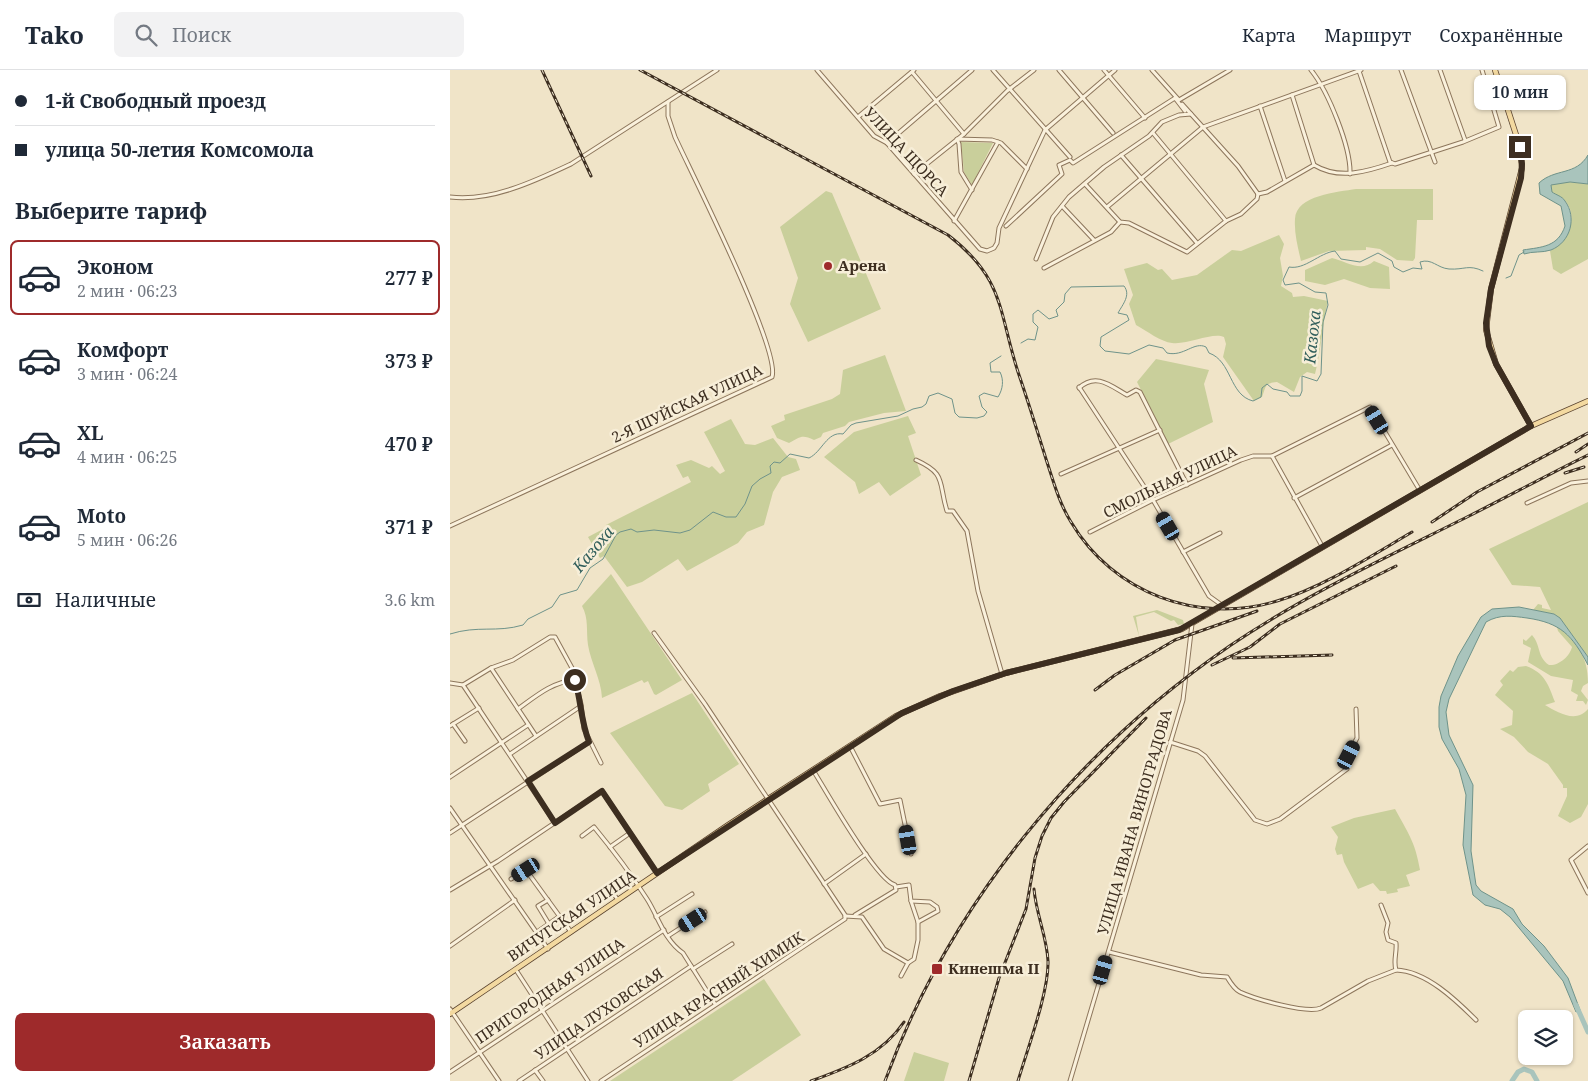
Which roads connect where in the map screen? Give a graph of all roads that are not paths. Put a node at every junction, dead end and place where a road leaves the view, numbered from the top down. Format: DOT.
graph roads {
  1 [pos="817,70"];
  2 [pos="972,70"];
  3 [pos="993,70"];
  4 [pos="1034,70"];
  5 [pos="1059,70"];
  6 [pos="1104,70"];
  7 [pos="1115,70"];
  8 [pos="1152,70"];
  9 [pos="1230,70"];
  10 [pos="1311,70"];
  11 [pos="1360,70"];
  12 [pos="1401,70"];
  13 [pos="1440,70"];
  14 [pos="1482,70"];
  15 [pos="1495,70"];
  16 [pos="714,71"];
  17 [pos="913,71"];
  18 [pos="1109,76"];
  19 [pos="1322,84"];
  20 [pos="1010,89"];
  21 [pos="1292,95"];
  22 [pos="1082,98"];
  23 [pos="1179,100"];
  24 [pos="936,101"];
  25 [pos="668,102"];
  26 [pos="1260,106"];
  27 [pos="1185,112"];
  28 [pos="1191,114"];
  29 [pos="858,117"];
  30 [pos="1145,118"];
  31 [pos="1203,127"];
  32 [pos="1045,130"];
  33 [pos="1113,132"];
  34 [pos="1153,133"];
  35 [pos="964,134"];
  36 [pos="957,139"];
  37 [pos="1465,140"];
  38 [pos="998,142"];
  39 [pos="886,144"];
  40 [pos="1431,153"];
  41 [pos="1121,154"];
  42 [pos="1170,155"];
  43 [pos="1070,157"];
  44 [pos="1435,162"];
  45 [pos="1391,163"];
  46 [pos="1314,165"];
  47 [pos="1027,169"];
  48 [pos="914,174"];
  49 [pos="1350,174"];
  50 [pos="1140,179"];
  51 [pos="1284,181"];
  52 [pos="1085,184"];
  53 [pos="972,190"];
  54 [pos="1258,194"];
  55 [pos="450,197"];
  56 [pos="1062,206"];
  57 [pos="1107,207"];
  58 [pos="954,221"];
  59 [pos="1226,221"];
  60 [pos="1120,222"];
  61 [pos="1006,226"];
  62 [pos="1094,240"];
  63 [pos="1197,243"];
  64 [pos="1036,259"];
  65 [pos="1044,268"];
  66 [pos="1588,401"];
  67 [pos="1531,426"];
  68 [pos="1160,430"];
  69 [pos="1392,445"];
  70 [pos="1120,448"];
  71 [pos="1272,456"];
  72 [pos="916,460"];
  73 [pos="1061,474"];
  74 [pos="1588,481"];
  75 [pos="1187,485"];
  76 [pos="1419,489"];
  77 [pos="1294,498"];
  78 [pos="1153,500"];
  79 [pos="1527,503"];
  80 [pos="450,526"];
  81 [pos="1090,532"];
  82 [pos="1220,533"];
  83 [pos="1322,546"];
  84 [pos="1183,552"];
  85 [pos="1224,606"];
  86 [pos="1192,624"];
  87 [pos="654,633"];
  88 [pos="490,668"];
  89 [pos="1002,674"];
  90 [pos="575,680"];
  91 [pos="450,683"];
  92 [pos="463,685"];
  93 [pos="582,706"];
  94 [pos="479,708"];
  95 [pos="518,709"];
  96 [pos="1356,709"];
  97 [pos="452,725"];
  98 [pos="528,725"];
  99 [pos="536,736"];
  100 [pos="465,741"];
  101 [pos="502,742"];
  102 [pos="589,742"];
  103 [pos="1170,742"];
  104 [pos="850,745"];
  105 [pos="510,754"];
  106 [pos="601,763"];
  107 [pos="813,770"];
  108 [pos="450,777"];
  109 [pos="528,781"];
  110 [pos="767,799"];
  111 [pos="450,808"];
  112 [pos="555,823"];
  113 [pos="462,826"];
  114 [pos="630,832"];
  115 [pos="450,833"];
  116 [pos="582,836"];
  117 [pos="1588,846"];
  118 [pos="610,847"];
  119 [pos="866,854"];
  120 [pos="911,854"];
  121 [pos="490,865"];
  122 [pos="657,873"];
  123 [pos="511,879"];
  124 [pos="824,884"];
  125 [pos="638,886"];
  126 [pos="896,886"];
  127 [pos="450,890"];
  128 [pos="600,891"];
  129 [pos="1588,893"];
  130 [pos="692,894"];
  131 [pos="515,900"];
  132 [pos="548,900"];
  133 [pos="618,900"];
  134 [pos="912,901"];
  135 [pos="1381,905"];
  136 [pos="705,912"];
  137 [pos="855,915"];
  138 [pos="560,916"];
  139 [pos="845,916"];
  140 [pos="656,917"];
  141 [pos="918,923"];
  142 [pos="549,924"];
  143 [pos="664,930"];
  144 [pos="537,932"];
  145 [pos="572,932"];
  146 [pos="668,936"];
  147 [pos="732,944"];
  148 [pos="450,946"];
  149 [pos="548,948"];
  150 [pos="1109,952"];
  151 [pos="908,963"];
  152 [pos="692,967"];
  153 [pos="516,970"];
  154 [pos="1396,970"];
  155 [pos="901,976"];
  156 [pos="715,1004"];
  157 [pos="541,1009"];
  158 [pos="451,1012"];
  159 [pos="1476,1020"];
  160 [pos="568,1049"];
  161 [pos="479,1052"];
  162 [pos="536,1070"];
  163 [pos="450,1072"];
  164 [pos="499,1081"];
  165 [pos="520,1081"];
  166 [pos="543,1081"];
  167 [pos="588,1081"];
  168 [pos="600,1081"];
  169 [pos="1070,1081"];
  1 -- 29 [label="street, УЛИЦА ЩОРСА"];
  2 -- 24 [label="street"];
  3 -- 20 [label="street"];
  4 -- 20 [label="street"];
  5 -- 22 [label="street"];
  6 -- 18 [label="street"];
  7 -- 18 [label="street"];
  8 -- 23 [label="street"];
  9 -- 23 [label="street"];
  10 -- 19 [label="street"];
  11 -- 19 [label="street"];
  11 -- 45 [label="street"];
  12 -- 40 [label="street"];
  13 -- 37 [label="street"];
  14 -- 37 [label="street"];
  15 -- 67 [label="main road"];
  16 -- 25 [label="street"];
  17 -- 24 [label="street"];
  17 -- 29 [label="street"];
  18 -- 22 [label="street"];
  18 -- 30 [label="street"];
  19 -- 21 [label="street"];
  19 -- 49 [label="street"];
  20 -- 32 [label="street"];
  20 -- 35 [label="street"];
  21 -- 26 [label="street"];
  21 -- 46 [label="street"];
  22 -- 32 [label="street"];
  22 -- 33 [label="street"];
  23 -- 28 [label="street"];
  24 -- 35 [label="street"];
  24 -- 39 [label="street"];
  25 -- 55 [label="street"];
  25 -- 80 [label="street, 2-Я ШУЙСКАЯ УЛИЦА"];
  26 -- 31 [label="street"];
  26 -- 51 [label="street"];
  27 -- 30 [label="street"];
  28 -- 31 [label="street"];
  28 -- 34 [label="street"];
  29 -- 39 [label="street, УЛИЦА ЩОРСА"];
  30 -- 61 [label="street"];
  31 -- 42 [label="street"];
  31 -- 54 [label="street"];
  32 -- 43 [label="street"];
  32 -- 47 [label="street"];
  34 -- 41 [label="street"];
  34 -- 42 [label="street"];
  35 -- 36 [label="street"];
  36 -- 38 [label="street"];
  36 -- 48 [label="street"];
  36 -- 53 [label="street"];
  37 -- 40 [label="street"];
  38 -- 47 [label="street"];
  38 -- 53 [label="street"];
  39 -- 48 [label="street, УЛИЦА ЩОРСА"];
  40 -- 44 [label="street"];
  40 -- 45 [label="street"];
  41 -- 50 [label="street"];
  41 -- 52 [label="street"];
  42 -- 50 [label="street"];
  42 -- 59 [label="street"];
  45 -- 49 [label="street"];
  46 -- 49 [label="street"];
  46 -- 51 [label="street"];
  47 -- 58 [label="street, УЛИЦА ЩОРСА"];
  48 -- 58 [label="street, УЛИЦА ЩОРСА"];
  50 -- 57 [label="street"];
  50 -- 63 [label="street"];
  51 -- 54 [label="street"];
  52 -- 56 [label="street"];
  52 -- 57 [label="street"];
  53 -- 58 [label="street"];
  54 -- 59 [label="street"];
  56 -- 62 [label="street"];
  56 -- 64 [label="street"];
  57 -- 60 [label="street"];
  59 -- 63 [label="street"];
  60 -- 62 [label="street"];
  60 -- 63 [label="street"];
  62 -- 65 [label="street"];
  66 -- 67 [label="main road, ВИЧУГСКАЯ УЛИЦА"];
  67 -- 76 [label="main road, ВИЧУГСКАЯ УЛИЦА"];
  68 -- 70 [label="street"];
  68 -- 70 [label="street"];
  68 -- 75 [label="street"];
  69 -- 71 [label="street, СМОЛЬНАЯ УЛИЦА"];
  69 -- 76 [label="street"];
  69 -- 77 [label="street"];
  70 -- 73 [label="street"];
  70 -- 78 [label="street"];
  71 -- 75 [label="street, СМОЛЬНАЯ УЛИЦА"];
  71 -- 77 [label="street"];
  72 -- 89 [label="street"];
  74 -- 79 [label="street"];
  75 -- 78 [label="street, СМОЛЬНАЯ УЛИЦА"];
  76 -- 83 [label="main road, ВИЧУГСКАЯ УЛИЦА"];
  77 -- 83 [label="street"];
  78 -- 81 [label="street, СМОЛЬНАЯ УЛИЦА"];
  78 -- 84 [label="street"];
  82 -- 84 [label="street"];
  83 -- 85 [label="main road, ВИЧУГСКАЯ УЛИЦА"];
  84 -- 85 [label="street"];
  85 -- 86 [label="main road, ВИЧУГСКАЯ УЛИЦА"];
  86 -- 89 [label="main road, ВИЧУГСКАЯ УЛИЦА"];
  86 -- 103 [label="street, УЛИЦА ИВАНА ВИНОГРАДОВА"];
  87 -- 110 [label="street"];
  88 -- 90 [label="street"];
  88 -- 92 [label="street"];
  88 -- 95 [label="street"];
  89 -- 104 [label="main road, ВИЧУГСКАЯ УЛИЦА"];
  90 -- 93 [label="street"];
  90 -- 95 [label="street"];
  91 -- 92 [label="street"];
  92 -- 94 [label="street"];
  93 -- 99 [label="street"];
  93 -- 102 [label="street"];
  94 -- 97 [label="street"];
  94 -- 101 [label="street"];
  95 -- 98 [label="street"];
  96 -- 103 [label="street"];
  97 -- 100 [label="street"];
  98 -- 99 [label="street"];
  98 -- 101 [label="street"];
  99 -- 105 [label="street"];
  101 -- 105 [label="street"];
  101 -- 108 [label="street"];
  102 -- 106 [label="street"];
  102 -- 109 [label="street"];
  103 -- 150 [label="street, УЛИЦА ИВАНА ВИНОГРАДОВА"];
  104 -- 107 [label="main road, ВИЧУГСКАЯ УЛИЦА"];
  104 -- 120 [label="street"];
  105 -- 109 [label="street"];
  107 -- 110 [label="main road, ВИЧУГСКАЯ УЛИЦА"];
  107 -- 119 [label="street"];
  109 -- 112 [label="street"];
  109 -- 113 [label="street"];
  110 -- 122 [label="main road, ВИЧУГСКАЯ УЛИЦА"];
  110 -- 124 [label="street"];
  111 -- 113 [label="street"];
  112 -- 114 [label="street"];
  112 -- 121 [label="street"];
  113 -- 115 [label="street"];
  113 -- 121 [label="street"];
  114 -- 118 [label="street"];
  114 -- 122 [label="street"];
  116 -- 118 [label="street"];
  117 -- 129 [label="street"];
  118 -- 125 [label="street"];
  119 -- 124 [label="street"];
  119 -- 126 [label="street"];
  121 -- 127 [label="street"];
  121 -- 131 [label="street"];
  122 -- 125 [label="main road, ВИЧУГСКАЯ УЛИЦА"];
  123 -- 132 [label="street"];
  124 -- 139 [label="street"];
  125 -- 133 [label="main road, ВИЧУГСКАЯ УЛИЦА"];
  125 -- 140 [label="street"];
  126 -- 134 [label="street"];
  126 -- 137 [label="street"];
  128 -- 133 [label="street"];
  130 -- 140 [label="street"];
  131 -- 144 [label="street"];
  131 -- 148 [label="street"];
  132 -- 138 [label="street"];
  132 -- 142 [label="street"];
  133 -- 145 [label="main road, ВИЧУГСКАЯ УЛИЦА"];
  134 -- 141 [label="street"];
  134 -- 141 [label="street"];
  135 -- 154 [label="street"];
  136 -- 146 [label="street"];
  138 -- 142 [label="street"];
  138 -- 145 [label="street"];
  139 -- 151 [label="street"];
  139 -- 156 [label="street, УЛИЦА КРАСНЫЙ ХИМИК"];
  140 -- 143 [label="street"];
  141 -- 151 [label="street"];
  142 -- 144 [label="street"];
  143 -- 146 [label="street"];
  143 -- 157 [label="street, ПРИГОРОДНАЯ УЛИЦА"];
  144 -- 149 [label="street"];
  145 -- 149 [label="main road, ВИЧУГСКАЯ УЛИЦА"];
  146 -- 152 [label="street"];
  147 -- 152 [label="street, УЛИЦА ЛУХОВСКАЯ"];
  149 -- 153 [label="main road, ВИЧУГСКАЯ УЛИЦА"];
  150 -- 154 [label="street"];
  150 -- 169 [label="street, УЛИЦА ИВАНА ВИНОГРАДОВА"];
  151 -- 155 [label="street"];
  152 -- 156 [label="street"];
  152 -- 160 [label="street, УЛИЦА ЛУХОВСКАЯ"];
  153 -- 157 [label="street"];
  153 -- 158 [label="main road, ВИЧУГСКАЯ УЛИЦА"];
  154 -- 159 [label="street"];
  156 -- 168 [label="street, УЛИЦА КРАСНЫЙ ХИМИК"];
  157 -- 160 [label="street"];
  157 -- 161 [label="street, ПРИГОРОДНАЯ УЛИЦА"];
  158 -- 161 [label="street"];
  160 -- 162 [label="street, УЛИЦА ЛУХОВСКАЯ"];
  160 -- 167 [label="street"];
  161 -- 163 [label="street, ПРИГОРОДНАЯ УЛИЦА"];
  161 -- 164 [label="street"];
  162 -- 165 [label="street, УЛИЦА ЛУХОВСКАЯ"];
  162 -- 166 [label="street"];
}
